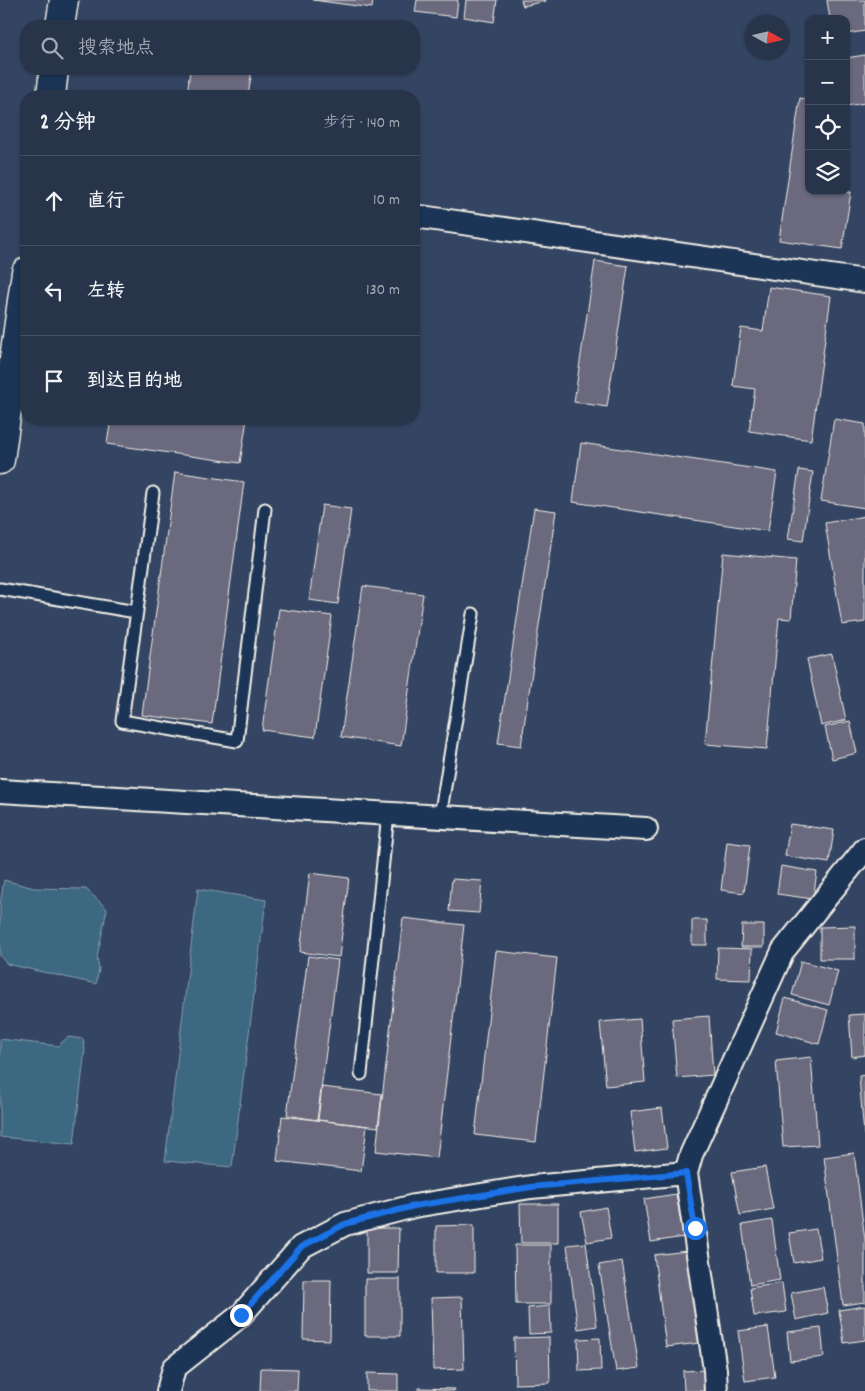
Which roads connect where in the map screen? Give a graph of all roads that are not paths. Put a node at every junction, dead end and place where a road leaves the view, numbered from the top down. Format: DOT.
graph roads {
  1 [pos="64,0"];
  2 [pos="61,20"];
  3 [pos="53,75"];
  4 [pos="52,90"];
  5 [pos="420,217"];
  6 [pos="865,281"];
  7 [pos="20,315"];
  8 [pos="0,460"];
  9 [pos="153,493"];
  10 [pos="265,509"];
  11 [pos="0,589"];
  12 [pos="136,612"];
  13 [pos="473,614"];
  14 [pos="0,791"];
  15 [pos="388,814"];
  16 [pos="440,817"];
  17 [pos="646,829"];
  18 [pos="865,849"];
  19 [pos="361,1074"];
  20 [pos="686,1173"];
  21 [pos="168,1391"];
  22 [pos="716,1391"];
  1 -- 2 [label="street"];
  3 -- 4 [label="street"];
  5 -- 6 [label="street"];
  7 -- 8 [label="street"];
  9 -- 12 [label="lane"];
  10 -- 12 [label="lane"];
  11 -- 12 [label="lane"];
  13 -- 16 [label="lane"];
  14 -- 15 [label="street"];
  15 -- 16 [label="street"];
  15 -- 19 [label="lane"];
  16 -- 17 [label="street"];
  18 -- 20 [label="street"];
  20 -- 21 [label="street"];
  20 -- 22 [label="street"];
}
